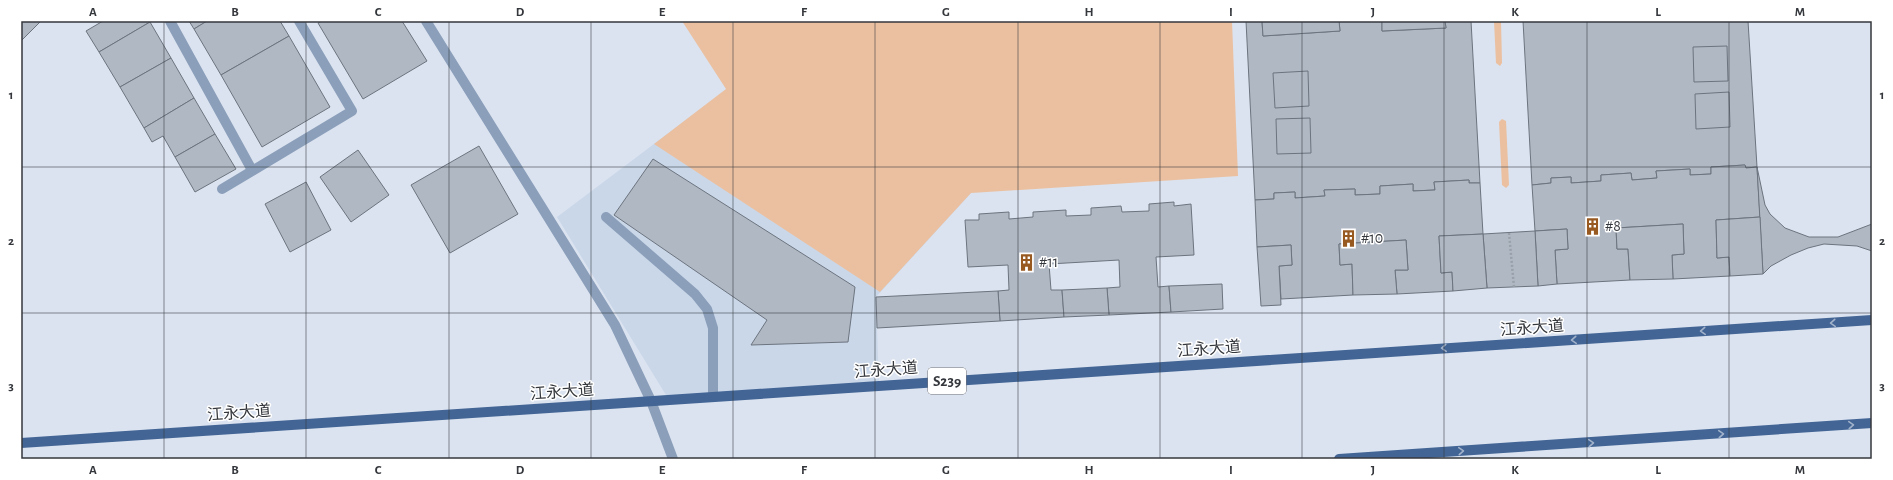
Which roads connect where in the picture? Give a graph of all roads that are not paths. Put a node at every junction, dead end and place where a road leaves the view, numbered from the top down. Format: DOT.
graph roads {
  1 [pos="170,21"];
  2 [pos="298,21"];
  3 [pos="426,21"];
  4 [pos="252,170"];
  5 [pos="222,189"];
  6 [pos="606,217"];
  7 [pos="1872,320"];
  8 [pos="713,397"];
  9 [pos="651,401"];
  10 [pos="1872,423"];
  11 [pos="21,443"];
  12 [pos="673,459"];
  13 [pos="1339,459"];
  1 -- 4 [label="street"];
  2 -- 4 [label="street"];
  3 -- 9 [label="street"];
  4 -- 5 [label="street"];
  6 -- 8 [label="street"];
  7 -- 8 [label="main road, 江永大道 / S239, one-way"];
  8 -- 9 [label="main road, 江永大道 / S239"];
  9 -- 11 [label="main road, 江永大道 / S239"];
  9 -- 12 [label="street"];
  13 -- 10 [label="main road, one-way"];
}
